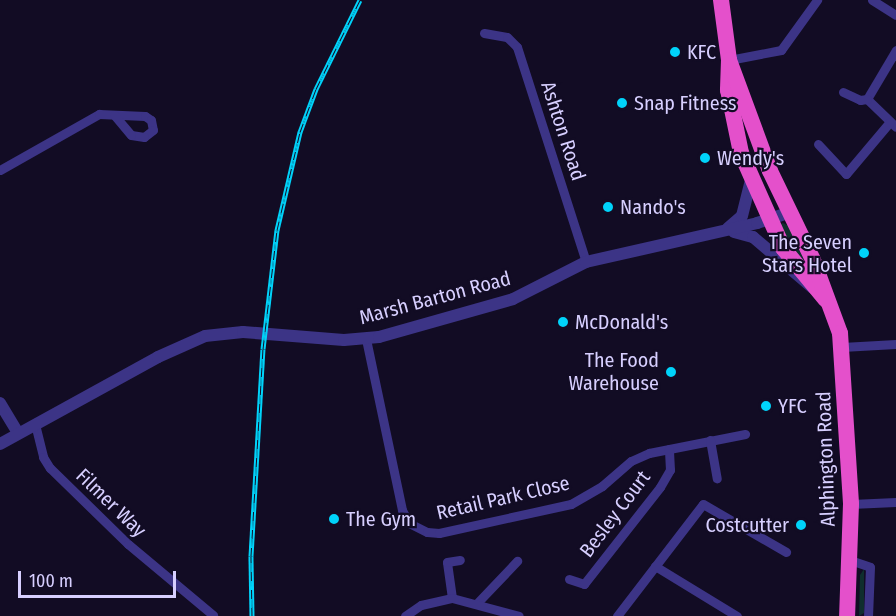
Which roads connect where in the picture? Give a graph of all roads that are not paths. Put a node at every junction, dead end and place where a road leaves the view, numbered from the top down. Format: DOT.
graph roads {
  1 [pos="721,0"];
  2 [pos="817,0"];
  3 [pos="872,0"];
  4 [pos="896,15"];
  5 [pos="484,33"];
  6 [pos="896,50"];
  7 [pos="729,60"];
  8 [pos="843,92"];
  9 [pos="867,99"];
  10 [pos="114,115"];
  11 [pos="892,125"];
  12 [pos="818,144"];
  13 [pos="0,170"];
  14 [pos="770,171"];
  15 [pos="751,179"];
  16 [pos="790,212"];
  17 [pos="764,219"];
  18 [pos="716,233"];
  19 [pos="586,262"];
  20 [pos="814,289"];
  21 [pos="830,303"];
  22 [pos="366,339"];
  23 [pos="896,344"];
  24 [pos="842,347"];
  25 [pos="0,404"];
  26 [pos="35,424"];
  27 [pos="18,433"];
  28 [pos="745,434"];
  29 [pos="710,440"];
  30 [pos="0,444"];
  31 [pos="669,449"];
  32 [pos="717,478"];
  33 [pos="896,502"];
  34 [pos="851,504"];
  35 [pos="786,552"];
  36 [pos="460,560"];
  37 [pos="850,560"];
  38 [pos="517,561"];
  39 [pos="655,566"];
  40 [pos="569,579"];
  41 [pos="452,598"];
  42 [pos="478,602"];
  43 [pos="213,615"];
  44 [pos="405,616"];
  45 [pos="519,616"];
  46 [pos="617,616"];
  47 [pos="737,616"];
  48 [pos="847,616"];
  49 [pos="868,616"];
  1 -- 7 [label="highway, Alphington Road"];
  2 -- 7 [label="street"];
  3 -- 4 [label="street"];
  5 -- 19 [label="street, Ashton Road"];
  6 -- 9 [label="street"];
  7 -- 14 [label="highway, Alphington Road"];
  7 -- 15 [label="highway, Alphington Road"];
  8 -- 9 [label="street"];
  9 -- 11 [label="street"];
  10 -- 13 [label="street"];
  11 -- 12 [label="street"];
  14 -- 16 [label="highway, Alphington Road"];
  14 -- 17 [label="street"];
  15 -- 17 [label="highway, Alphington Road"];
  15 -- 18 [label="street, Marsh Barton Road"];
  16 -- 17 [label="street, Marsh Barton Road"];
  16 -- 21 [label="highway, Alphington Road"];
  17 -- 18 [label="street, Marsh Barton Road"];
  17 -- 20 [label="highway, Alphington Road"];
  18 -- 19 [label="street, Marsh Barton Road"];
  18 -- 20 [label="street, Marsh Barton Road"];
  19 -- 22 [label="street, Marsh Barton Road"];
  20 -- 21 [label="highway, Alphington Road"];
  21 -- 24 [label="highway, Alphington Road"];
  22 -- 26 [label="street, Marsh Barton Road"];
  22 -- 31 [label="street, Retail Park Close"];
  23 -- 24 [label="street"];
  24 -- 34 [label="highway, Alphington Road"];
  25 -- 27 [label="street"];
  26 -- 27 [label="street, Marsh Barton Road"];
  26 -- 43 [label="street, Filmer Way"];
  27 -- 30 [label="street, Marsh Barton Road"];
  28 -- 29 [label="street, Retail Park Close"];
  29 -- 31 [label="street, Retail Park Close"];
  29 -- 32 [label="street"];
  31 -- 40 [label="street, Besley Court"];
  33 -- 34 [label="street"];
  34 -- 37 [label="highway, Alphington Road"];
  35 -- 39 [label="street"];
  36 -- 41 [label="street"];
  37 -- 48 [label="highway, Alphington Road"];
  37 -- 49 [label="street"];
  38 -- 42 [label="street"];
  39 -- 46 [label="street"];
  39 -- 47 [label="street"];
  41 -- 42 [label="street"];
  41 -- 44 [label="street"];
  42 -- 45 [label="street"];
}
